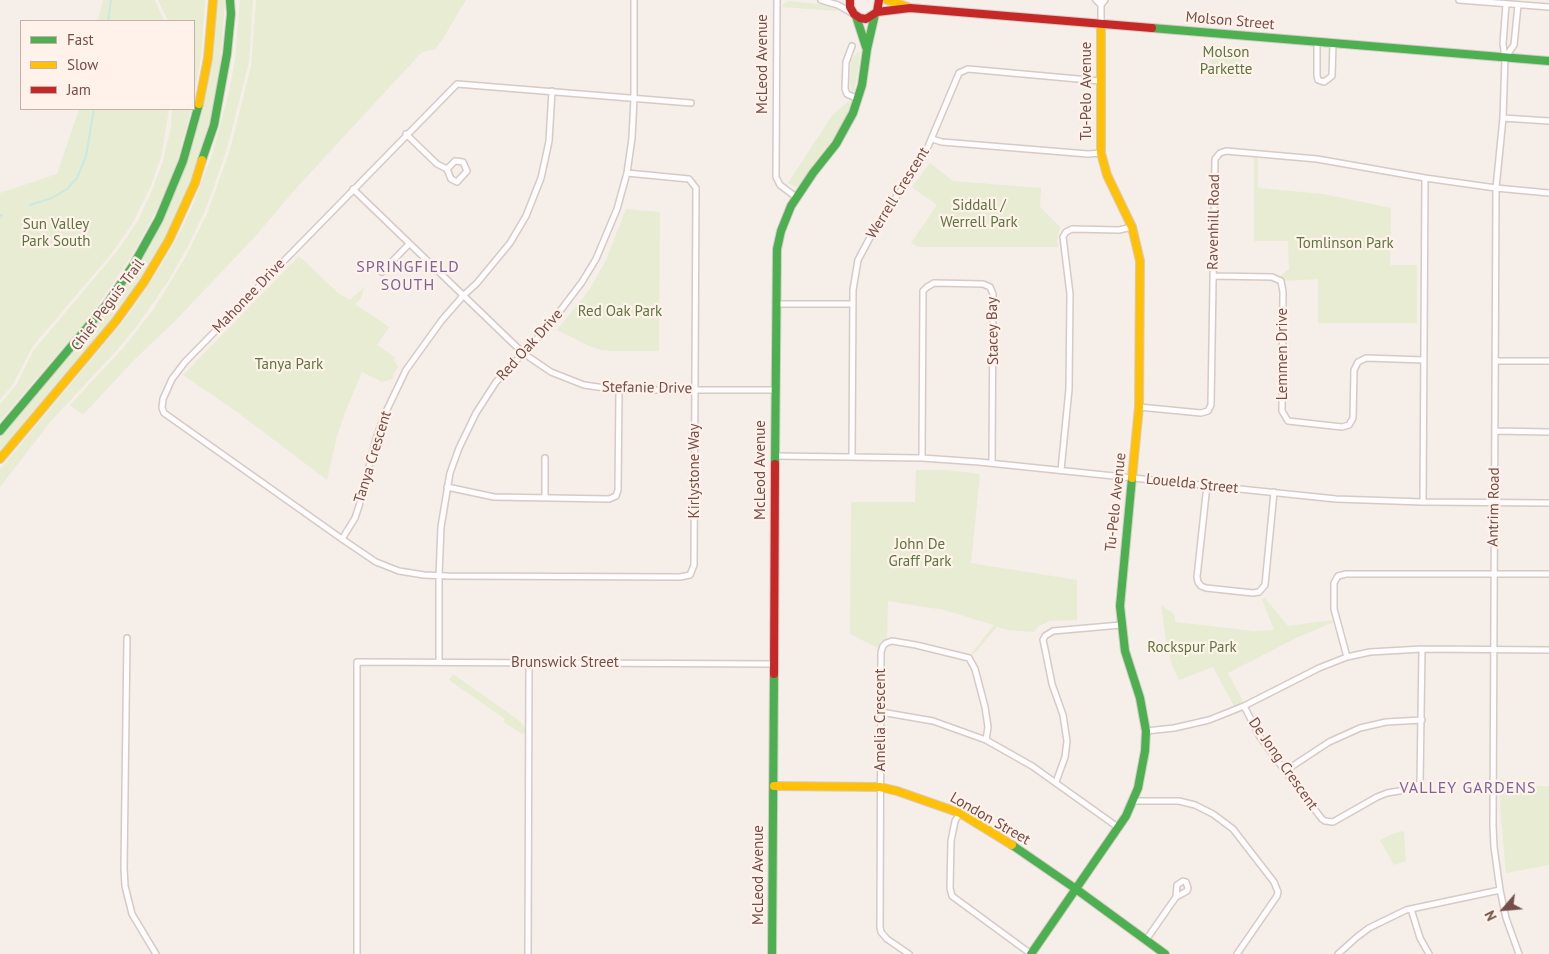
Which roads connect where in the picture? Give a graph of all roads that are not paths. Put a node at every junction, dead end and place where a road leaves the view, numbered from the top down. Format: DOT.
graph roads {
  1 [pos="213,0"];
  2 [pos="231,0"];
  3 [pos="634,0"];
  4 [pos="777,0"];
  5 [pos="821,0"];
  6 [pos="850,0"];
  7 [pos="879,0"];
  8 [pos="887,0"];
  9 [pos="1096,0"];
  10 [pos="1459,0"];
  11 [pos="1102,2"];
  12 [pos="1506,4"];
  13 [pos="1518,5"];
  14 [pos="1549,7"];
  15 [pos="910,8"];
  16 [pos="876,13"];
  17 [pos="855,15"];
  18 [pos="1101,24"];
  19 [pos="1317,42"];
  20 [pos="1333,43"];
  21 [pos="852,46"];
  22 [pos="867,49"];
  23 [pos="1505,58"];
  24 [pos="1549,61"];
  25 [pos="1100,81"];
  26 [pos="552,91"];
  27 [pos="634,98"];
  28 [pos="858,99"];
  29 [pos="691,103"];
  30 [pos="1503,118"];
  31 [pos="1549,121"];
  32 [pos="406,134"];
  33 [pos="932,139"];
  34 [pos="1101,153"];
  35 [pos="447,169"];
  36 [pos="627,173"];
  37 [pos="1425,178"];
  38 [pos="1496,188"];
  39 [pos="353,189"];
  40 [pos="1549,193"];
  41 [pos="796,196"];
  42 [pos="1132,226"];
  43 [pos="409,244"];
  44 [pos="382,272"];
  45 [pos="1213,276"];
  46 [pos="463,296"];
  47 [pos="776,304"];
  48 [pos="852,304"];
  49 [pos="523,353"];
  50 [pos="1424,360"];
  51 [pos="1495,360"];
  52 [pos="1549,361"];
  53 [pos="695,389"];
  54 [pos="620,390"];
  55 [pos="775,390"];
  56 [pos="1140,407"];
  57 [pos="0,431"];
  58 [pos="1495,431"];
  59 [pos="1549,432"];
  60 [pos="775,456"];
  61 [pos="546,458"];
  62 [pos="852,458"];
  63 [pos="922,458"];
  64 [pos="0,459"];
  65 [pos="992,463"];
  66 [pos="1061,470"];
  67 [pos="1132,477"];
  68 [pos="1207,485"];
  69 [pos="447,487"];
  70 [pos="1274,492"];
  71 [pos="545,498"];
  72 [pos="1423,502"];
  73 [pos="1549,502"];
  74 [pos="1494,503"];
  75 [pos="342,539"];
  76 [pos="1493,573"];
  77 [pos="1549,574"];
  78 [pos="439,576"];
  79 [pos="1121,625"];
  80 [pos="127,638"];
  81 [pos="1422,649"];
  82 [pos="1493,650"];
  83 [pos="1549,650"];
  84 [pos="1347,657"];
  85 [pos="439,662"];
  86 [pos="529,663"];
  87 [pos="773,664"];
  88 [pos="1244,706"];
  89 [pos="881,712"];
  90 [pos="1422,720"];
  91 [pos="1146,731"];
  92 [pos="986,740"];
  93 [pos="1285,771"];
  94 [pos="1056,782"];
  95 [pos="774,786"];
  96 [pos="880,787"];
  97 [pos="1133,801"];
  98 [pos="960,813"];
  99 [pos="1119,829"];
  100 [pos="1076,889"];
  101 [pos="1500,890"];
  102 [pos="1176,897"];
  103 [pos="1411,908"];
  104 [pos="1146,940"];
  105 [pos="156,954"];
  106 [pos="357,954"];
  107 [pos="528,954"];
  108 [pos="772,954"];
  109 [pos="909,954"];
  110 [pos="1031,954"];
  111 [pos="1165,954"];
  112 [pos="1237,954"];
  113 [pos="1338,954"];
  114 [pos="1430,954"];
  115 [pos="1519,954"];
  1 -- 57 [label="street, Chief Peguis Trail"];
  2 -- 64 [label="street, Chief Peguis Trail"];
  3 -- 27 [label="street, Red Oak Drive"];
  4 -- 41 [label="street, McLeod Avenue"];
  5 -- 17 [label="street"];
  6 -- 17 [label="street"];
  7 -- 16 [label="street"];
  8 -- 15 [label="street, Molson Street"];
  9 -- 11 [label="street"];
  10 -- 12 [label="street"];
  11 -- 18 [label="street"];
  12 -- 13 [label="street"];
  12 -- 23 [label="street, Antrim Road"];
  13 -- 14 [label="street"];
  13 -- 23 [label="street"];
  15 -- 16 [label="street, Molson Street"];
  15 -- 18 [label="street, Molson Street"];
  16 -- 17 [label="street, Molson Street"];
  16 -- 22 [label="street"];
  17 -- 22 [label="street"];
  18 -- 19 [label="street, Molson Street"];
  18 -- 25 [label="street, Tu-Pelo Avenue"];
  19 -- 20 [label="street, Molson Street"];
  19 -- 20 [label="street"];
  20 -- 23 [label="street, Molson Street"];
  21 -- 28 [label="street"];
  22 -- 28 [label="street"];
  23 -- 24 [label="street, Molson Street"];
  23 -- 30 [label="street, Antrim Road"];
  25 -- 33 [label="street, Werrell Crescent"];
  25 -- 34 [label="street, Tu-Pelo Avenue"];
  26 -- 27 [label="street, Mahonee Drive"];
  26 -- 32 [label="street, Mahonee Drive"];
  26 -- 46 [label="street, Tanya Crescent"];
  27 -- 29 [label="street, Mahonee Drive"];
  27 -- 36 [label="street, Red Oak Drive"];
  28 -- 41 [label="street"];
  30 -- 31 [label="street"];
  30 -- 38 [label="street, Antrim Road"];
  32 -- 35 [label="street"];
  32 -- 39 [label="street, Mahonee Drive"];
  33 -- 34 [label="street"];
  33 -- 48 [label="street, Werrell Crescent"];
  34 -- 42 [label="street, Tu-Pelo Avenue"];
  36 -- 49 [label="street, Red Oak Drive"];
  36 -- 53 [label="street, Kirlystone Way"];
  37 -- 38 [label="street, Ravenhill Road"];
  37 -- 45 [label="street, Ravenhill Road"];
  37 -- 50 [label="street"];
  38 -- 40 [label="street, Ravenhill Road"];
  38 -- 51 [label="street, Antrim Road"];
  39 -- 43 [label="street, Stefanie Drive"];
  39 -- 75 [label="street, Mahonee Drive"];
  41 -- 47 [label="street, McLeod Avenue"];
  42 -- 56 [label="street, Tu-Pelo Avenue"];
  42 -- 66 [label="street"];
  43 -- 44 [label="street"];
  43 -- 46 [label="street, Stefanie Drive"];
  45 -- 50 [label="street, Lemmen Drive"];
  45 -- 56 [label="street, Ravenhill Road"];
  46 -- 49 [label="street, Stefanie Drive"];
  46 -- 75 [label="street, Tanya Crescent"];
  47 -- 48 [label="street"];
  47 -- 55 [label="street, McLeod Avenue"];
  48 -- 62 [label="street, Werrell Crescent"];
  49 -- 54 [label="street, Stefanie Drive"];
  49 -- 69 [label="street, Red Oak Drive"];
  50 -- 72 [label="street"];
  51 -- 52 [label="street"];
  51 -- 58 [label="street, Antrim Road"];
  53 -- 54 [label="street, Stefanie Drive"];
  53 -- 55 [label="street, Stefanie Drive"];
  53 -- 78 [label="street, Kirlystone Way"];
  54 -- 71 [label="street"];
  55 -- 60 [label="street, McLeod Avenue"];
  56 -- 67 [label="street, Tu-Pelo Avenue"];
  58 -- 59 [label="street"];
  58 -- 74 [label="street, Antrim Road"];
  60 -- 62 [label="street, Louelda Street"];
  60 -- 87 [label="street, McLeod Avenue"];
  61 -- 71 [label="street"];
  62 -- 63 [label="street, Louelda Street"];
  63 -- 65 [label="street, Louelda Street"];
  63 -- 65 [label="street, Stacey Bay"];
  65 -- 66 [label="street, Louelda Street"];
  66 -- 67 [label="street, Louelda Street"];
  67 -- 68 [label="street, Louelda Street"];
  67 -- 79 [label="street, Tu-Pelo Avenue"];
  68 -- 70 [label="street, Louelda Street"];
  68 -- 70 [label="street"];
  69 -- 71 [label="street"];
  69 -- 78 [label="street, Red Oak Drive"];
  70 -- 72 [label="street, Louelda Street"];
  72 -- 74 [label="street, Louelda Street"];
  73 -- 74 [label="street, Louelda Street"];
  74 -- 76 [label="street, Antrim Road"];
  75 -- 78 [label="street, Mahonee Drive"];
  76 -- 77 [label="street"];
  76 -- 82 [label="street, Antrim Road"];
  76 -- 84 [label="street"];
  78 -- 85 [label="street, Red Oak Drive"];
  79 -- 91 [label="street, Tu-Pelo Avenue"];
  79 -- 94 [label="street"];
  80 -- 105 [label="street"];
  81 -- 82 [label="street"];
  81 -- 84 [label="street"];
  81 -- 90 [label="street, De Jong Crescent"];
  82 -- 83 [label="street"];
  82 -- 101 [label="street, Antrim Road"];
  84 -- 88 [label="street"];
  85 -- 86 [label="street, Brunswick Street"];
  85 -- 106 [label="street, Brunswick Street"];
  86 -- 87 [label="street, Brunswick Street"];
  86 -- 107 [label="street"];
  87 -- 95 [label="street, McLeod Avenue"];
  88 -- 91 [label="street"];
  88 -- 93 [label="street, De Jong Crescent"];
  89 -- 92 [label="street"];
  89 -- 92 [label="street, Amelia Crescent"];
  89 -- 96 [label="street, Amelia Crescent"];
  90 -- 93 [label="street"];
  90 -- 93 [label="street, De Jong Crescent"];
  91 -- 97 [label="street, Tu-Pelo Avenue"];
  92 -- 94 [label="street"];
  94 -- 99 [label="street"];
  95 -- 96 [label="street, London Street"];
  95 -- 108 [label="street, McLeod Avenue"];
  96 -- 98 [label="street, London Street"];
  96 -- 109 [label="street, Amelia Crescent"];
  97 -- 99 [label="street, Tu-Pelo Avenue"];
  97 -- 112 [label="street"];
  98 -- 100 [label="street, London Street"];
  98 -- 110 [label="street"];
  99 -- 100 [label="street, Tu-Pelo Avenue"];
  100 -- 104 [label="street, London Street"];
  100 -- 110 [label="street, Tu-Pelo Avenue"];
  101 -- 103 [label="street"];
  101 -- 115 [label="street, Antrim Road"];
  102 -- 104 [label="street"];
  103 -- 113 [label="street"];
  103 -- 114 [label="street"];
  104 -- 111 [label="street, London Street"];
}
